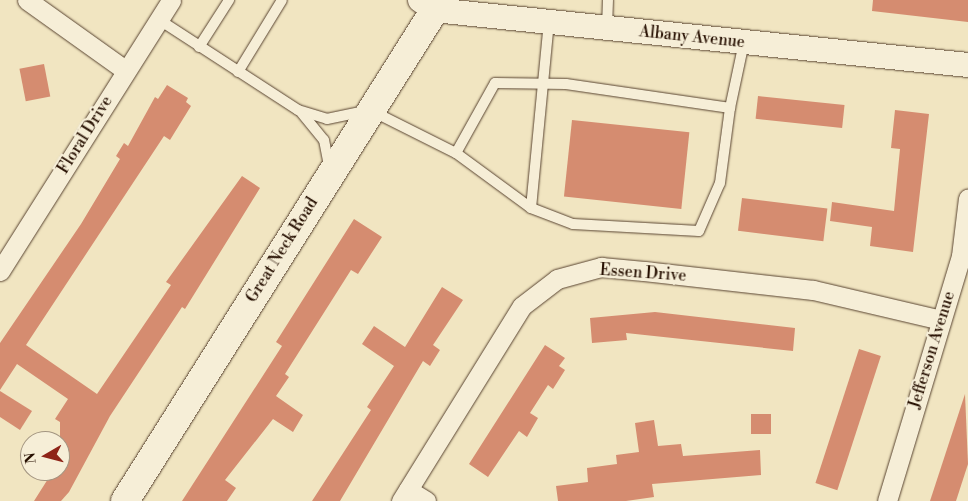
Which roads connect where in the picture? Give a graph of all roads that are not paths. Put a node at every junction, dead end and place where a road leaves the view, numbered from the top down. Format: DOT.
graph roads {
  1 [pos="27,0"];
  2 [pos="171,0"];
  3 [pos="229,0"];
  4 [pos="282,0"];
  5 [pos="608,0"];
  6 [pos="432,3"];
  7 [pos="158,19"];
  8 [pos="549,22"];
  9 [pos="607,28"];
  10 [pos="744,42"];
  11 [pos="200,47"];
  12 [pos="968,65"];
  13 [pos="125,70"];
  14 [pos="238,72"];
  15 [pos="543,82"];
  16 [pos="730,108"];
  17 [pos="298,110"];
  18 [pos="370,110"];
  19 [pos="456,153"];
  20 [pos="330,173"];
  21 [pos="968,198"];
  22 [pos="530,208"];
  23 [pos="0,271"];
  24 [pos="941,320"];
  25 [pos="404,495"];
  26 [pos="125,501"];
  27 [pos="426,501"];
  28 [pos="887,501"];
  1 -- 13 [label="street"];
  2 -- 7 [label="street, Floral Drive"];
  3 -- 11 [label="lane"];
  4 -- 14 [label="lane"];
  5 -- 9 [label="lane"];
  6 -- 8 [label="street, Albany Avenue"];
  6 -- 18 [label="main road, Great Neck Road"];
  7 -- 11 [label="lane"];
  7 -- 13 [label="street, Floral Drive"];
  8 -- 9 [label="street, Albany Avenue"];
  8 -- 15 [label="lane"];
  9 -- 10 [label="street, Albany Avenue"];
  10 -- 12 [label="street, Albany Avenue"];
  10 -- 16 [label="lane"];
  11 -- 14 [label="lane"];
  13 -- 23 [label="street, Floral Drive"];
  14 -- 17 [label="lane"];
  15 -- 16 [label="lane"];
  15 -- 19 [label="lane"];
  15 -- 22 [label="lane"];
  16 -- 22 [label="lane"];
  17 -- 18 [label="lane"];
  17 -- 20 [label="lane"];
  18 -- 19 [label="lane"];
  18 -- 20 [label="main road, Great Neck Road"];
  19 -- 22 [label="lane"];
  20 -- 26 [label="main road, Great Neck Road"];
  21 -- 24 [label="street, Jefferson Avenue"];
  24 -- 25 [label="street, Essen Drive"];
  24 -- 28 [label="street, Jefferson Avenue"];
  25 -- 27 [label="street"];
}
